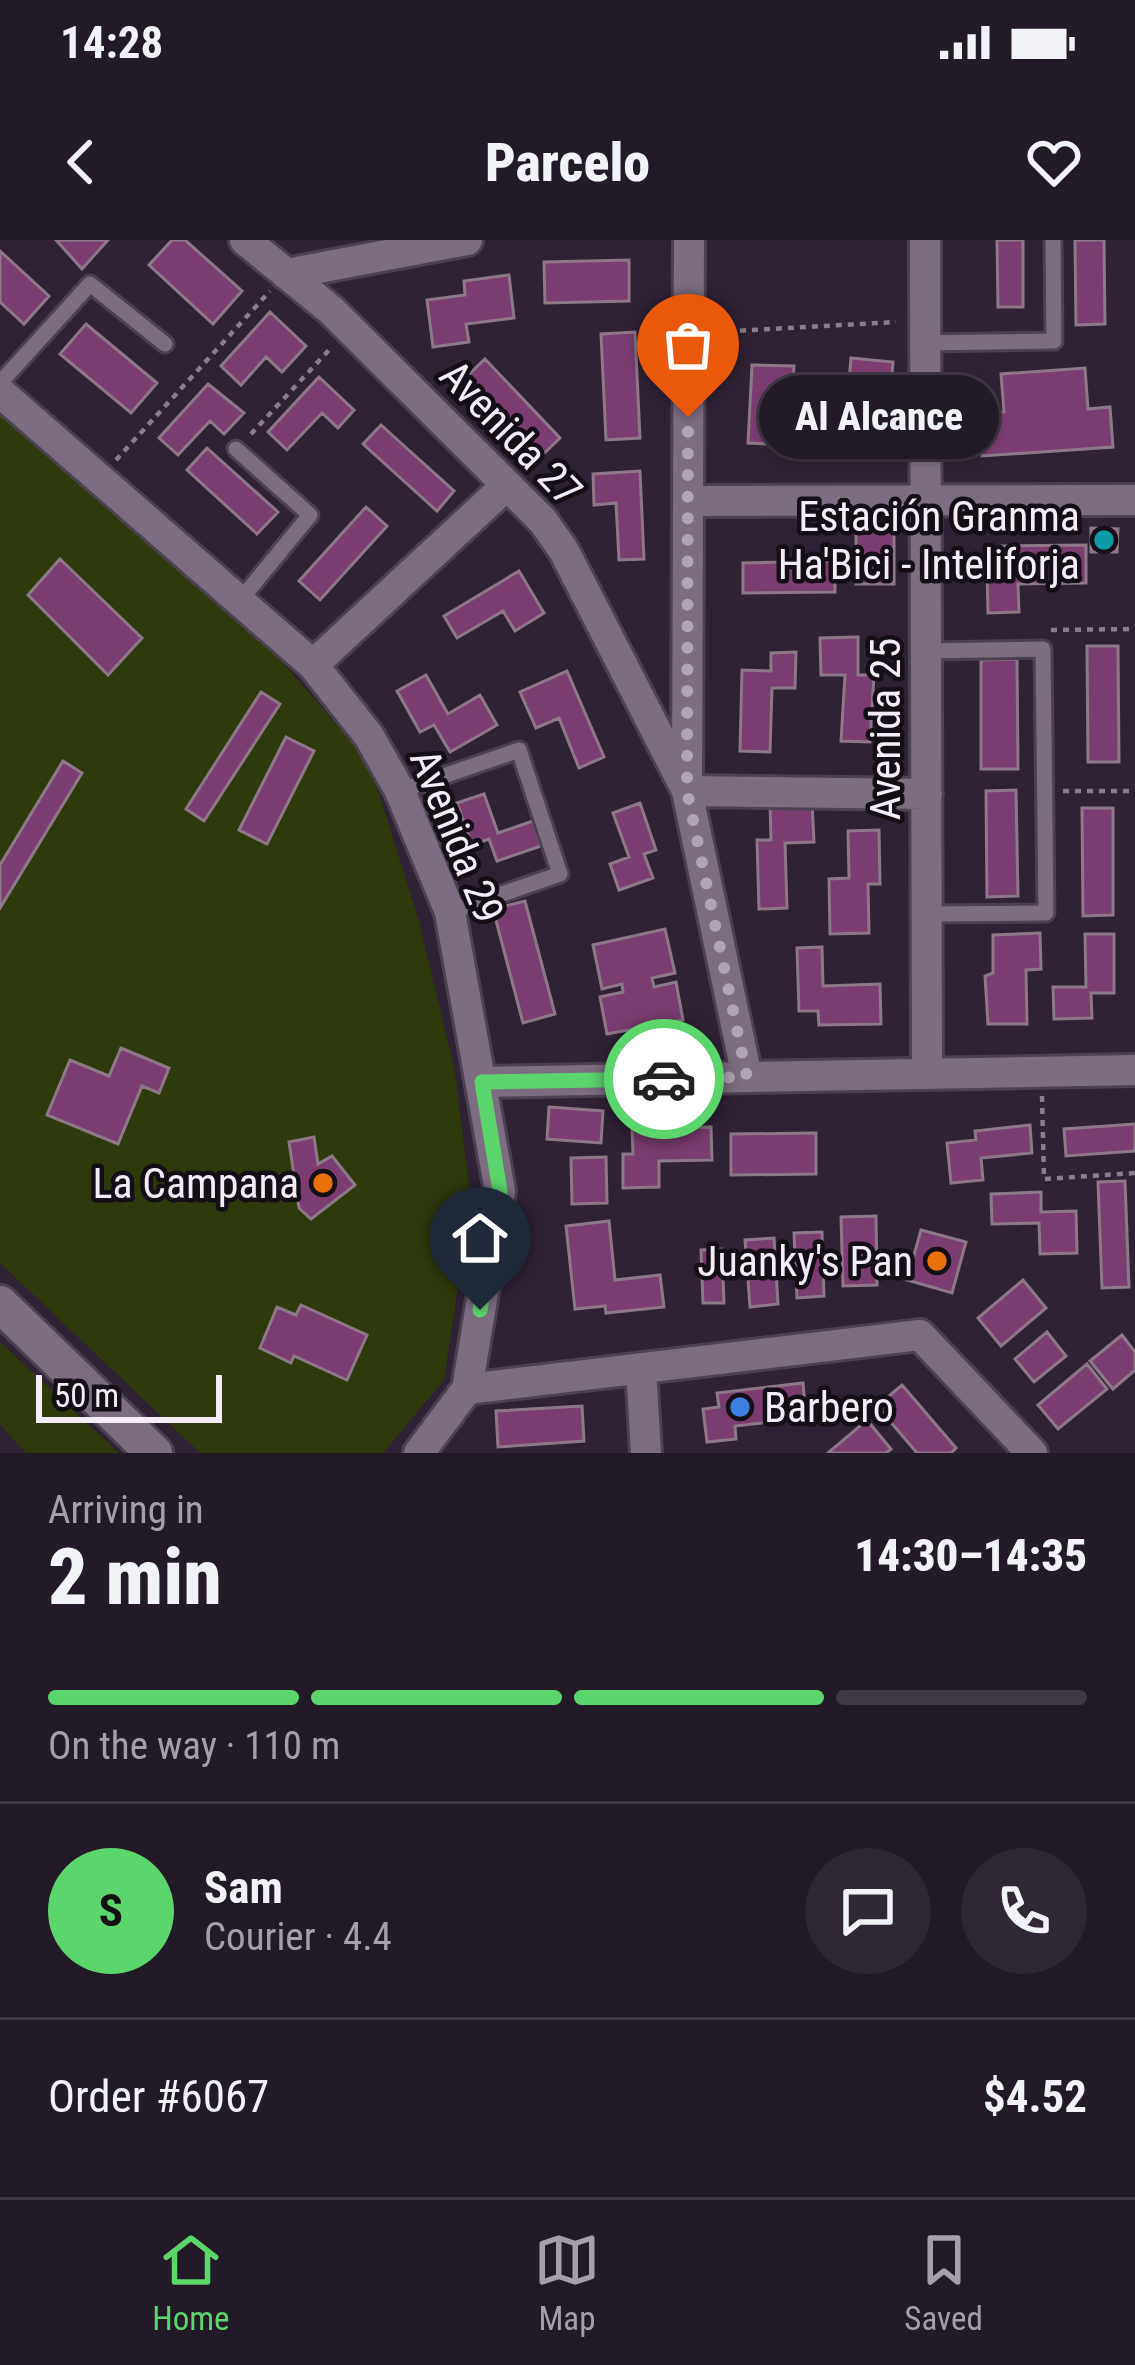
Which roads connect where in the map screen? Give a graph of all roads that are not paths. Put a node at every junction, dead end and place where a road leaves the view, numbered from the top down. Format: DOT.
graph roads {
  1 [pos="245,240"];
  2 [pos="467,240"];
  3 [pos="689,240"];
  4 [pos="925,240"];
  5 [pos="1053,240"];
  6 [pos="286,274"];
  7 [pos="926,332"];
  8 [pos="165,344"];
  9 [pos="0,388"];
  10 [pos="236,449"];
  11 [pos="507,485"];
  12 [pos="926,500"];
  13 [pos="1135,500"];
  14 [pos="688,501"];
  15 [pos="242,598"];
  16 [pos="928,651"];
  17 [pos="313,665"];
  18 [pos="400,791"];
  19 [pos="687,791"];
  20 [pos="927,794"];
  21 [pos="450,912"];
  22 [pos="927,914"];
  23 [pos="1135,1070"];
  24 [pos="927,1074"];
  25 [pos="747,1077"];
  26 [pos="482,1082"];
  27 [pos="0,1304"];
  28 [pos="641,1368"];
  29 [pos="467,1388"];
  30 [pos="154,1453"];
  31 [pos="419,1453"];
  32 [pos="646,1453"];
  33 [pos="1032,1453"];
  1 -- 6 [label="street, Avenida 27"];
  2 -- 6 [label="street"];
  3 -- 14 [label="street"];
  4 -- 7 [label="street, Avenida 25"];
  5 -- 7 [label="lane"];
  6 -- 11 [label="street, Avenida 27"];
  7 -- 12 [label="street, Avenida 25"];
  8 -- 9 [label="lane"];
  9 -- 15 [label="street, Avenida 29"];
  10 -- 15 [label="lane"];
  11 -- 17 [label="street"];
  11 -- 19 [label="street, Avenida 27"];
  12 -- 13 [label="street"];
  12 -- 14 [label="street"];
  12 -- 16 [label="street, Avenida 25"];
  14 -- 19 [label="street"];
  15 -- 17 [label="street, Avenida 29"];
  16 -- 20 [label="street, Avenida 25"];
  16 -- 22 [label="lane"];
  17 -- 18 [label="street, Avenida 29"];
  18 -- 21 [label="street, Avenida 29"];
  18 -- 21 [label="lane"];
  19 -- 20 [label="street"];
  19 -- 25 [label="street, Avenida 27"];
  20 -- 22 [label="street, Avenida 25"];
  21 -- 26 [label="street, Avenida 29"];
  22 -- 24 [label="street, Avenida 25"];
  23 -- 24 [label="street"];
  24 -- 25 [label="street"];
  25 -- 26 [label="street"];
  26 -- 29 [label="street, Avenida 29"];
  27 -- 30 [label="street"];
  28 -- 29 [label="street"];
  28 -- 32 [label="street"];
  28 -- 33 [label="street"];
  29 -- 31 [label="street, Avenida 29"];
}
